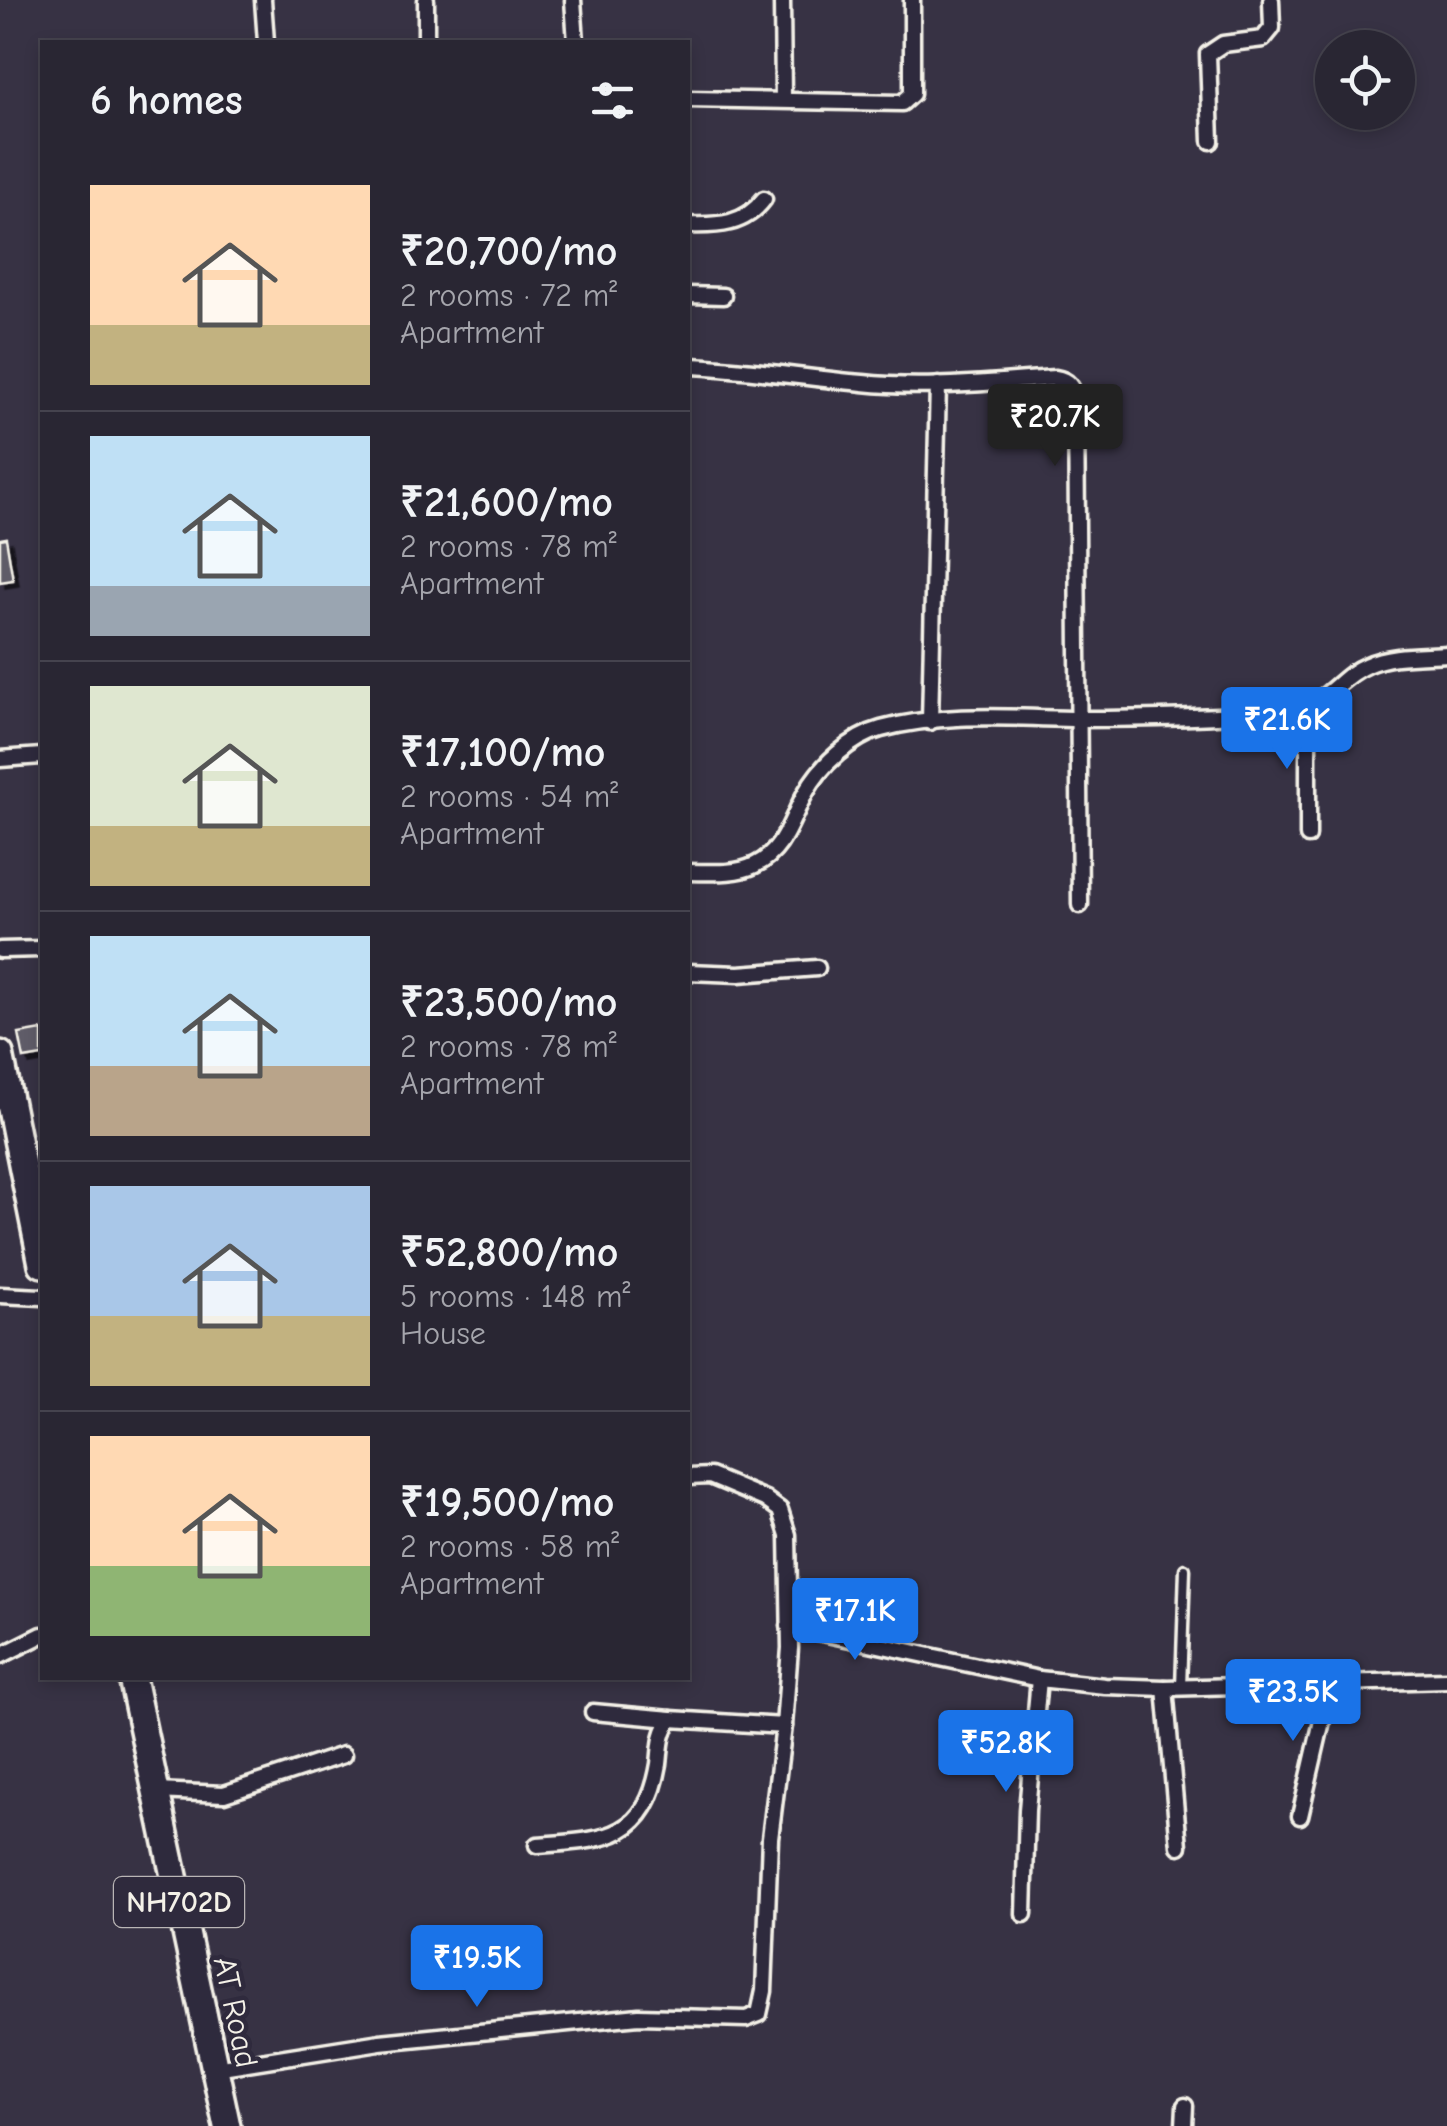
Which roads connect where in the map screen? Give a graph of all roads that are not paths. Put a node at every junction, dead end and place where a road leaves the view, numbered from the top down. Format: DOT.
graph roads {
  1 [pos="263,0"];
  2 [pos="426,0"];
  3 [pos="573,0"];
  4 [pos="782,0"];
  5 [pos="912,0"];
  6 [pos="1271,0"];
  7 [pos="266,40"];
  8 [pos="426,40"];
  9 [pos="576,40"];
  10 [pos="690,99"];
  11 [pos="783,100"];
  12 [pos="1211,141"];
  13 [pos="764,199"];
  14 [pos="690,225"];
  15 [pos="690,295"];
  16 [pos="723,296"];
  17 [pos="690,366"];
  18 [pos="938,385"];
  19 [pos="1447,654"];
  20 [pos="1308,707"];
  21 [pos="1080,719"];
  22 [pos="930,722"];
  23 [pos="40,756"];
  24 [pos="0,759"];
  25 [pos="1308,836"];
  26 [pos="690,872"];
  27 [pos="1080,906"];
  28 [pos="40,949"];
  29 [pos="0,950"];
  30 [pos="817,968"];
  31 [pos="690,972"];
  32 [pos="0,1054"];
  33 [pos="40,1244"];
  34 [pos="0,1295"];
  35 [pos="40,1297"];
  36 [pos="690,1477"];
  37 [pos="1185,1570"];
  38 [pos="789,1626"];
  39 [pos="40,1636"];
  40 [pos="0,1656"];
  41 [pos="1040,1679"];
  42 [pos="132,1680"];
  43 [pos="1447,1680"];
  44 [pos="1331,1682"];
  45 [pos="1173,1687"];
  46 [pos="593,1712"];
  47 [pos="672,1719"];
  48 [pos="784,1726"];
  49 [pos="343,1755"];
  50 [pos="156,1792"];
  51 [pos="1300,1816"];
  52 [pos="537,1845"];
  53 [pos="1178,1846"];
  54 [pos="1024,1914"];
  55 [pos="215,2068"];
  56 [pos="1185,2106"];
  57 [pos="227,2126"];
  58 [pos="1184,2126"];
  1 -- 7 [label="street"];
  2 -- 8 [label="street"];
  3 -- 9 [label="street"];
  4 -- 11 [label="street"];
  5 -- 11 [label="street"];
  6 -- 12 [label="street"];
  10 -- 11 [label="street"];
  13 -- 14 [label="street"];
  15 -- 16 [label="street"];
  17 -- 18 [label="street"];
  18 -- 21 [label="street"];
  18 -- 22 [label="street"];
  19 -- 20 [label="street"];
  20 -- 21 [label="street"];
  20 -- 25 [label="street"];
  21 -- 22 [label="street"];
  21 -- 27 [label="street"];
  22 -- 26 [label="street"];
  23 -- 24 [label="street"];
  28 -- 29 [label="street"];
  30 -- 31 [label="street"];
  32 -- 33 [label="highway"];
  34 -- 35 [label="street"];
  36 -- 38 [label="street"];
  37 -- 45 [label="lane"];
  38 -- 41 [label="street"];
  38 -- 48 [label="street"];
  39 -- 40 [label="street"];
  41 -- 45 [label="street"];
  41 -- 54 [label="street"];
  42 -- 50 [label="highway, AT Road / NH702D"];
  43 -- 44 [label="street"];
  44 -- 45 [label="street"];
  44 -- 51 [label="street"];
  45 -- 53 [label="street"];
  46 -- 47 [label="street"];
  47 -- 48 [label="street"];
  47 -- 52 [label="street"];
  48 -- 55 [label="street"];
  49 -- 50 [label="street"];
  50 -- 55 [label="highway, AT Road / NH702D"];
  55 -- 57 [label="highway, AT Road / NH702D"];
  56 -- 58 [label="street"];
}
